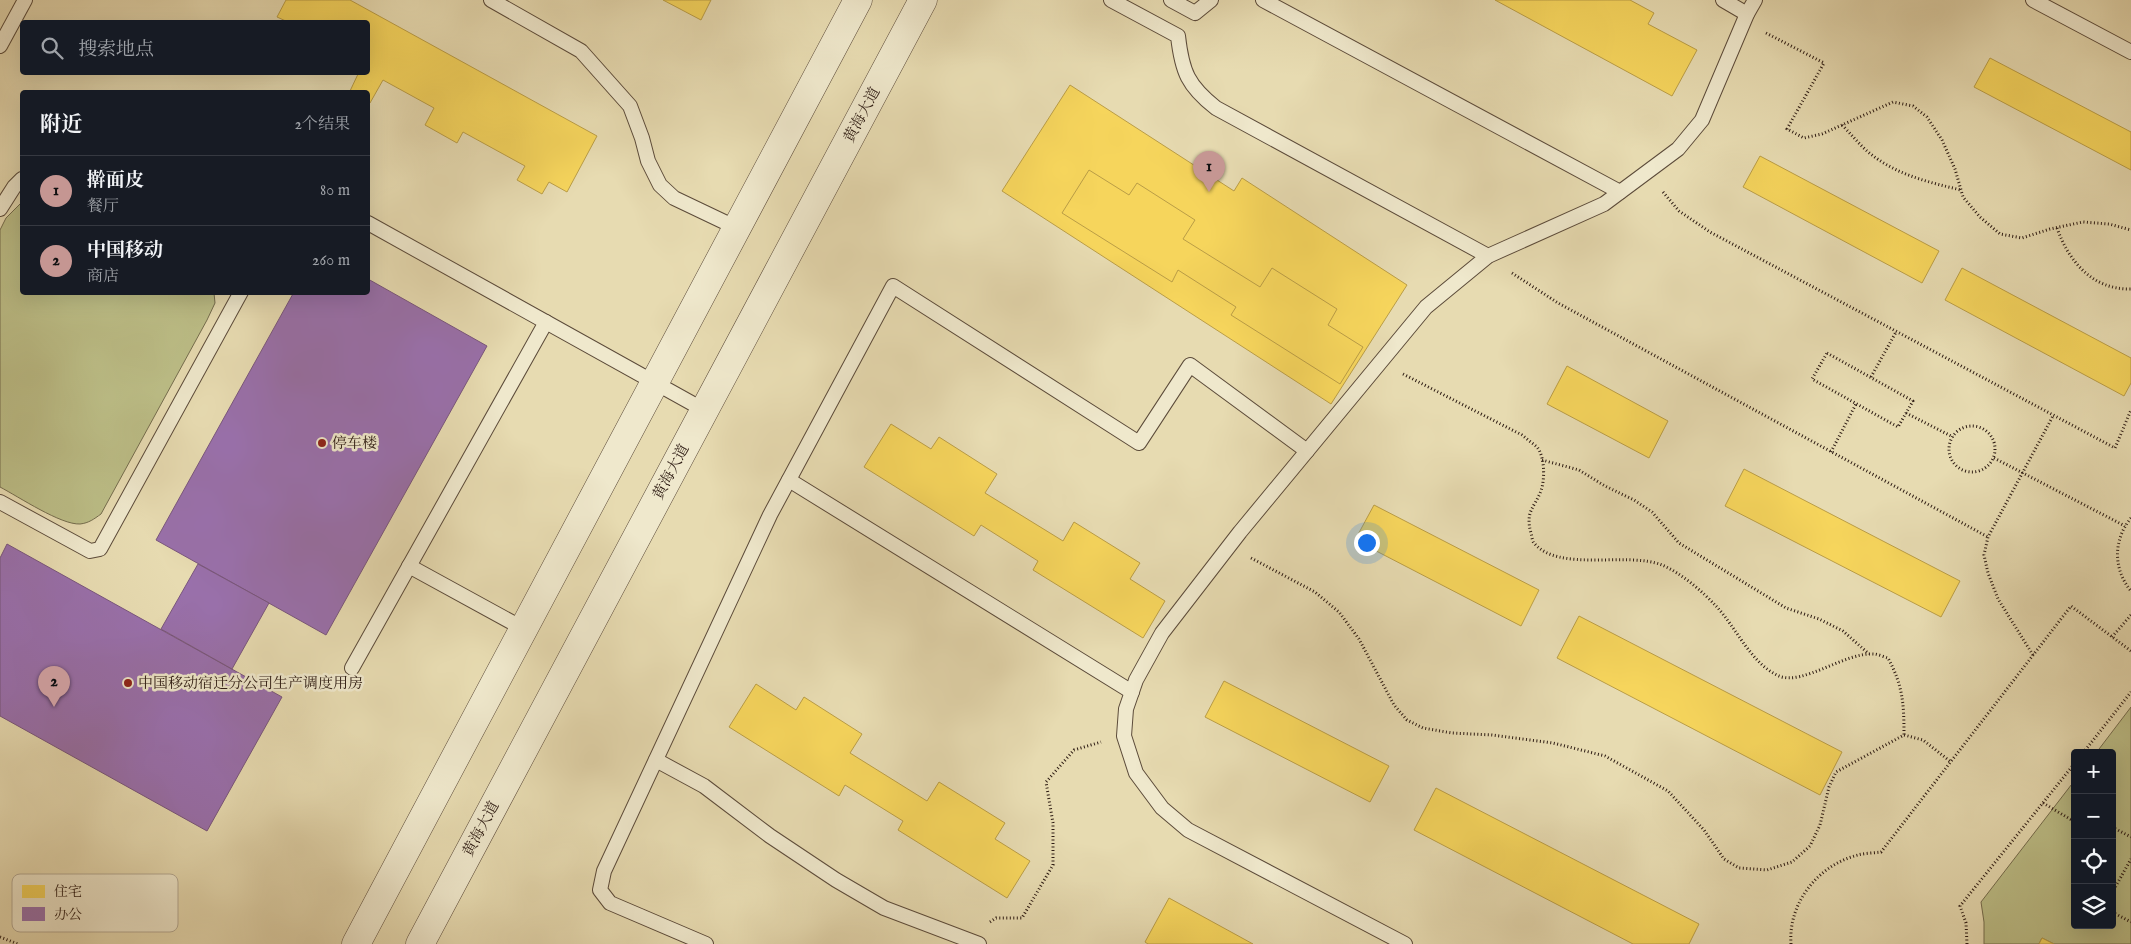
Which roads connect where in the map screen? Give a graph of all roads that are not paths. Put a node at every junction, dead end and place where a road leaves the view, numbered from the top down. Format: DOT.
graph roads {
  1 [pos="25,0"];
  2 [pos="491,0"];
  3 [pos="858,0"];
  4 [pos="923,0"];
  5 [pos="1111,0"];
  6 [pos="1171,0"];
  7 [pos="1211,0"];
  8 [pos="1263,0"];
  9 [pos="1723,0"];
  10 [pos="1755,0"];
  11 [pos="2033,0"];
  12 [pos="1745,17"];
  13 [pos="0,46"];
  14 [pos="2131,52"];
  15 [pos="20,181"];
  16 [pos="1620,192"];
  17 [pos="0,209"];
  18 [pos="370,224"];
  19 [pos="737,228"];
  20 [pos="1488,256"];
  21 [pos="239,295"];
  22 [pos="546,322"];
  23 [pos="655,383"];
  24 [pos="704,410"];
  25 [pos="1307,451"];
  26 [pos="789,480"];
  27 [pos="0,502"];
  28 [pos="410,566"];
  29 [pos="524,629"];
  30 [pos="352,668"];
  31 [pos="1132,692"];
  32 [pos="656,760"];
  33 [pos="972,942"];
  34 [pos="356,944"];
  35 [pos="420,944"];
  36 [pos="706,944"];
  37 [pos="1405,944"];
  1 -- 13 [label="lane"];
  2 -- 19 [label="lane"];
  3 -- 19 [label="street"];
  4 -- 24 [label="street, 黄海大道"];
  5 -- 20 [label="lane"];
  6 -- 7 [label="lane"];
  8 -- 16 [label="lane"];
  9 -- 12 [label="lane"];
  10 -- 12 [label="lane"];
  11 -- 14 [label="lane"];
  12 -- 16 [label="lane"];
  15 -- 17 [label="lane"];
  16 -- 20 [label="lane"];
  18 -- 22 [label="lane"];
  19 -- 23 [label="street"];
  20 -- 25 [label="lane"];
  21 -- 27 [label="lane"];
  22 -- 23 [label="lane"];
  22 -- 28 [label="lane"];
  23 -- 24 [label="lane"];
  23 -- 29 [label="street"];
  24 -- 35 [label="street, 黄海大道"];
  25 -- 26 [label="lane"];
  25 -- 31 [label="lane"];
  26 -- 31 [label="lane"];
  26 -- 32 [label="lane"];
  28 -- 29 [label="lane"];
  28 -- 30 [label="lane"];
  29 -- 34 [label="street"];
  31 -- 37 [label="lane"];
  32 -- 33 [label="lane"];
  32 -- 36 [label="lane"];
}
